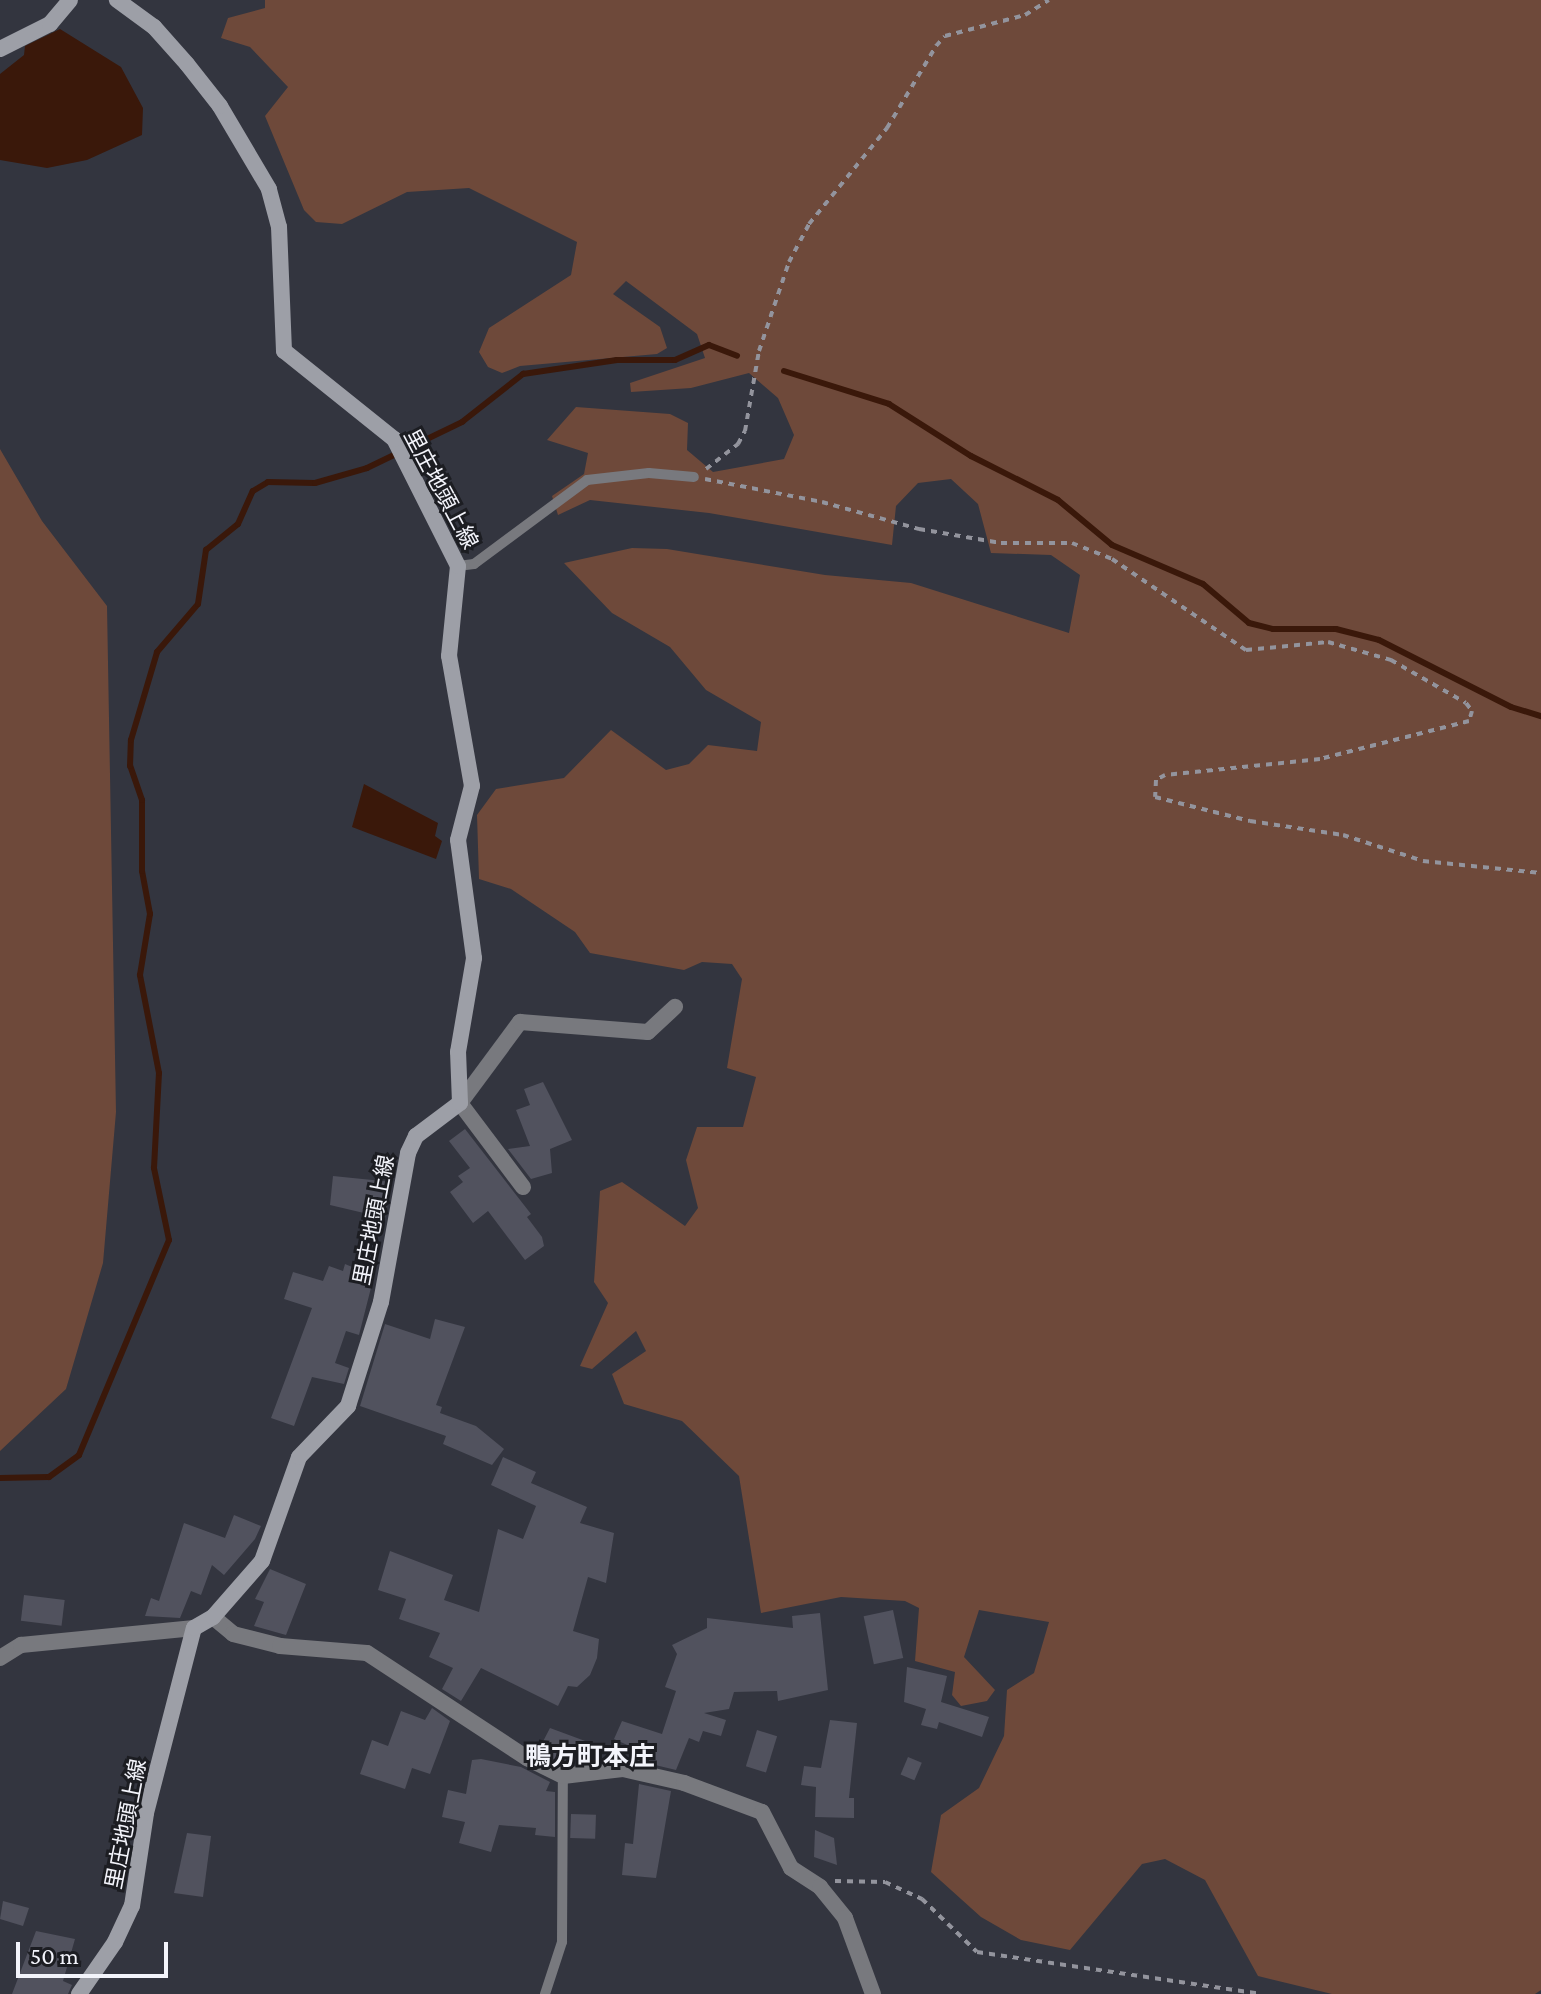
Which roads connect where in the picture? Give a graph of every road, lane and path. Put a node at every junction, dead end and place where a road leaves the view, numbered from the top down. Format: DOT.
graph roads {
  1 [pos="70,0"];
  2 [pos="117,0"];
  3 [pos="1049,0"];
  4 [pos="0,49"];
  5 [pos="694,477"];
  6 [pos="458,566"];
  7 [pos="1541,873"];
  8 [pos="675,1007"];
  9 [pos="460,1103"];
  10 [pos="523,1187"];
  11 [pos="213,1617"];
  12 [pos="194,1628"];
  13 [pos="0,1658"];
  14 [pos="563,1776"];
  15 [pos="820,1887"];
  16 [pos="79,1994"];
  17 [pos="545,1994"];
  18 [pos="873,1994"];
  19 [pos="1260,1994"];
  1 -- 4 [label="main road"];
  2 -- 6 [label="main road, 里庄地頭上線"];
  3 -- 5 [label="path"];
  5 -- 6 [label="lane"];
  5 -- 7 [label="path"];
  6 -- 9 [label="main road, 里庄地頭上線"];
  8 -- 9 [label="street"];
  9 -- 10 [label="street"];
  9 -- 11 [label="main road, 里庄地頭上線"];
  11 -- 12 [label="main road, 里庄地頭上線"];
  11 -- 14 [label="street"];
  12 -- 13 [label="street"];
  12 -- 16 [label="main road, 里庄地頭上線"];
  14 -- 15 [label="street"];
  14 -- 17 [label="lane"];
  15 -- 18 [label="street"];
  15 -- 19 [label="path"];
}
